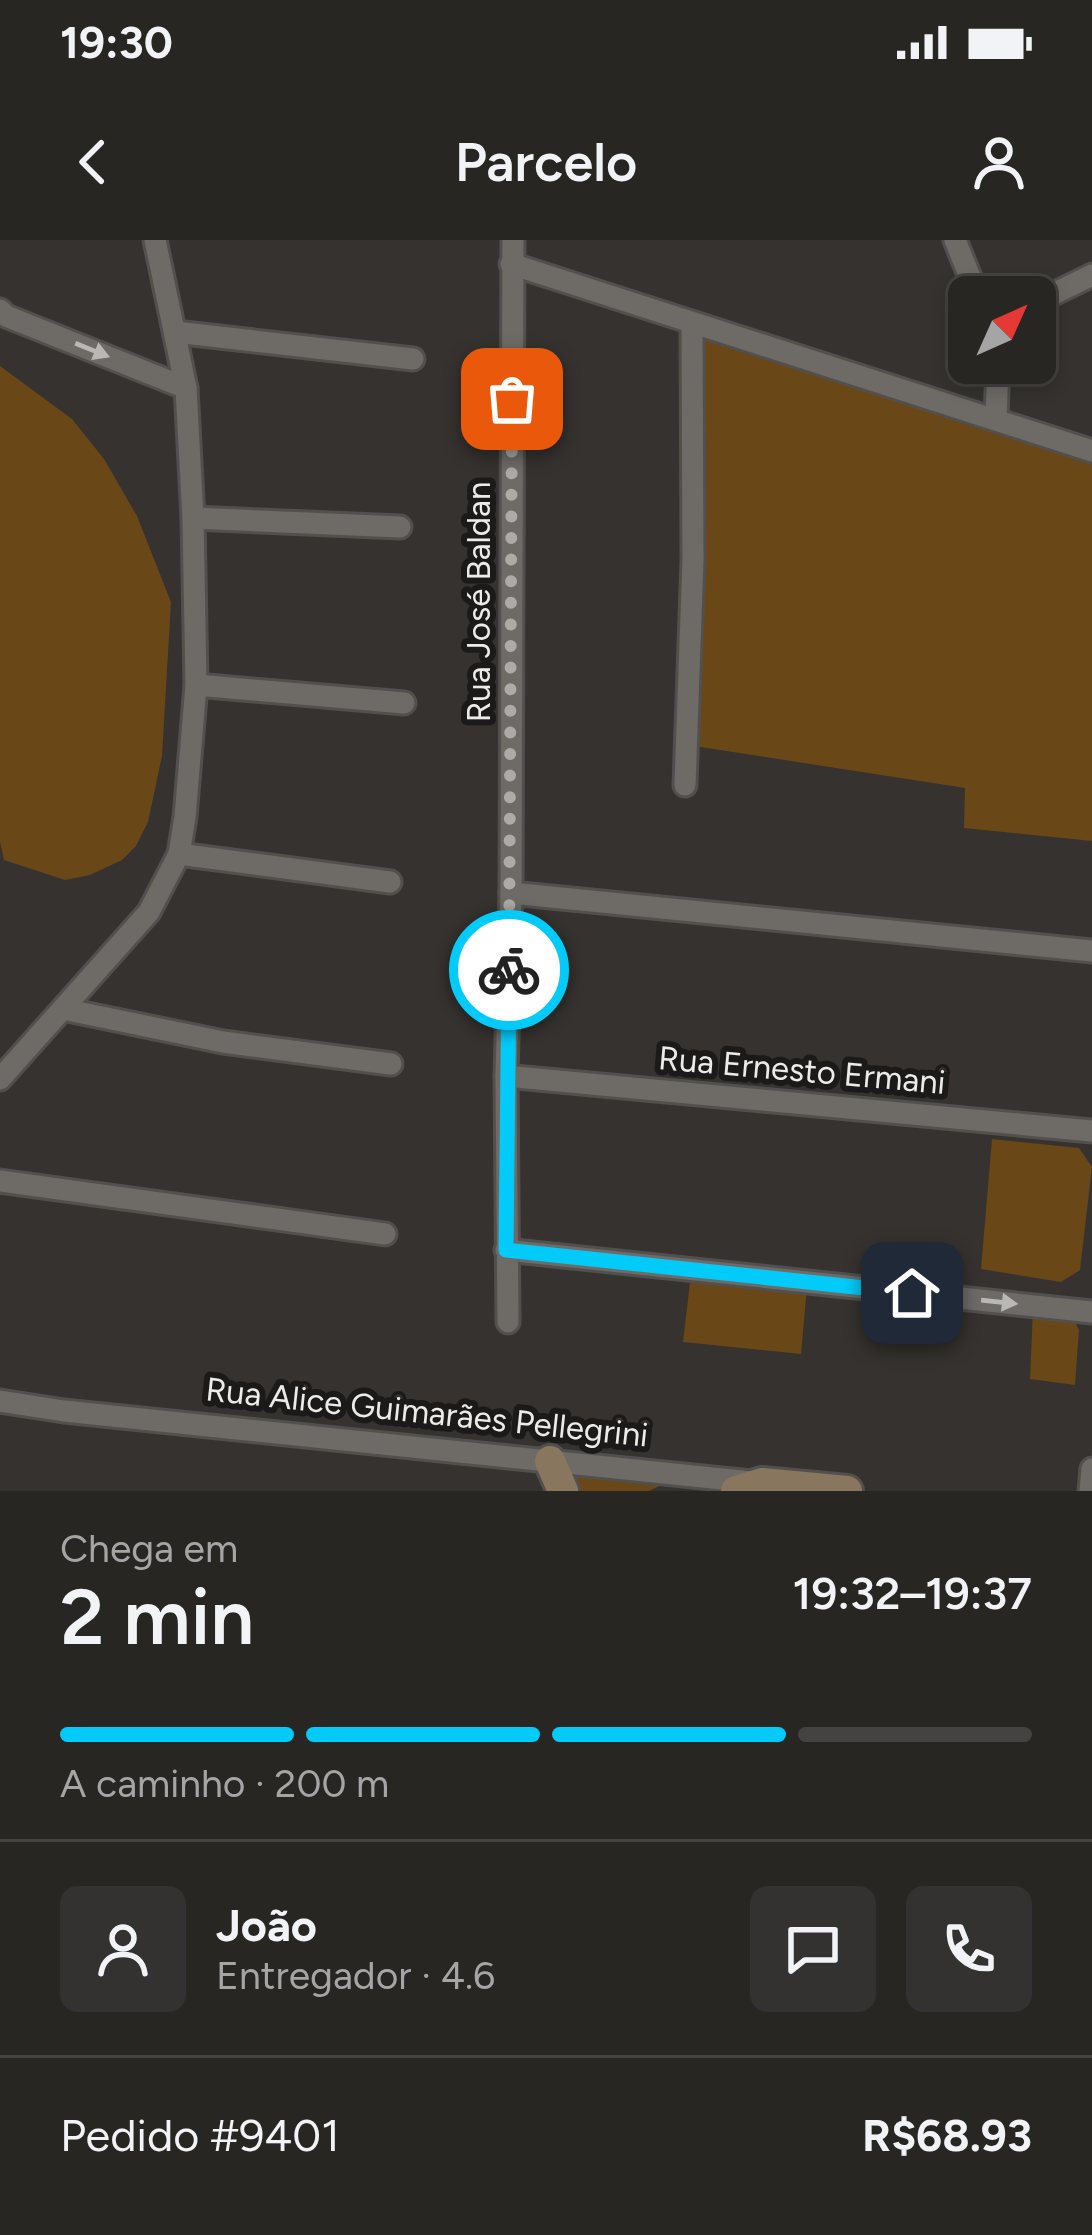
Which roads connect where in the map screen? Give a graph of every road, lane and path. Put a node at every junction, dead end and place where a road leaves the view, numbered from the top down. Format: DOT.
graph roads {
  1 [pos="155,240"];
  2 [pos="513,240"];
  3 [pos="955,240"];
  4 [pos="512,264"];
  5 [pos="1092,274"];
  6 [pos="970,276"];
  7 [pos="1056,292"];
  8 [pos="0,310"];
  9 [pos="692,324"];
  10 [pos="175,332"];
  11 [pos="413,359"];
  12 [pos="997,384"];
  13 [pos="186,388"];
  14 [pos="995,419"];
  15 [pos="1092,451"];
  16 [pos="193,518"];
  17 [pos="400,527"];
  18 [pos="196,685"];
  19 [pos="404,703"];
  20 [pos="685,785"];
  21 [pos="179,854"];
  22 [pos="390,882"];
  23 [pos="511,893"];
  24 [pos="1092,951"];
  25 [pos="63,1009"];
  26 [pos="391,1064"];
  27 [pos="506,1076"];
  28 [pos="0,1079"];
  29 [pos="1092,1131"];
  30 [pos="0,1181"];
  31 [pos="386,1234"];
  32 [pos="506,1250"];
  33 [pos="1092,1312"];
  34 [pos="508,1322"];
  35 [pos="0,1401"];
  36 [pos="550,1461"];
  37 [pos="1092,1469"];
  38 [pos="749,1487"];
  39 [pos="563,1491"];
  40 [pos="847,1491"];
  41 [pos="1090,1491"];
  1 -- 10 [label="street"];
  2 -- 4 [label="street, Rua José Baldan"];
  3 -- 6 [label="street"];
  4 -- 9 [label="street"];
  4 -- 23 [label="street, Rua José Baldan"];
  5 -- 7 [label="street"];
  8 -- 13 [label="street, one-way"];
  9 -- 14 [label="street"];
  9 -- 20 [label="street"];
  10 -- 11 [label="street"];
  10 -- 13 [label="street"];
  12 -- 14 [label="street"];
  13 -- 16 [label="street"];
  14 -- 15 [label="street"];
  16 -- 17 [label="street"];
  16 -- 18 [label="street"];
  18 -- 19 [label="street"];
  18 -- 21 [label="street"];
  21 -- 22 [label="street"];
  21 -- 25 [label="street"];
  23 -- 24 [label="street"];
  23 -- 27 [label="street, Rua José Baldan"];
  25 -- 26 [label="street"];
  25 -- 28 [label="street"];
  27 -- 29 [label="street, Rua Ernesto Ermani"];
  27 -- 32 [label="street, Rua José Baldan"];
  30 -- 31 [label="street"];
  32 -- 33 [label="street, one-way"];
  32 -- 34 [label="street, Rua José Baldan"];
  35 -- 36 [label="street, Rua Alice Guimarães Pellegrini"];
  36 -- 38 [label="street, Rua Alice Guimarães Pellegrini"];
  36 -- 39 [label="street"];
  37 -- 41 [label="street"];
  38 -- 40 [label="street, Rua Alice Guimarães Pellegrini"];
}
